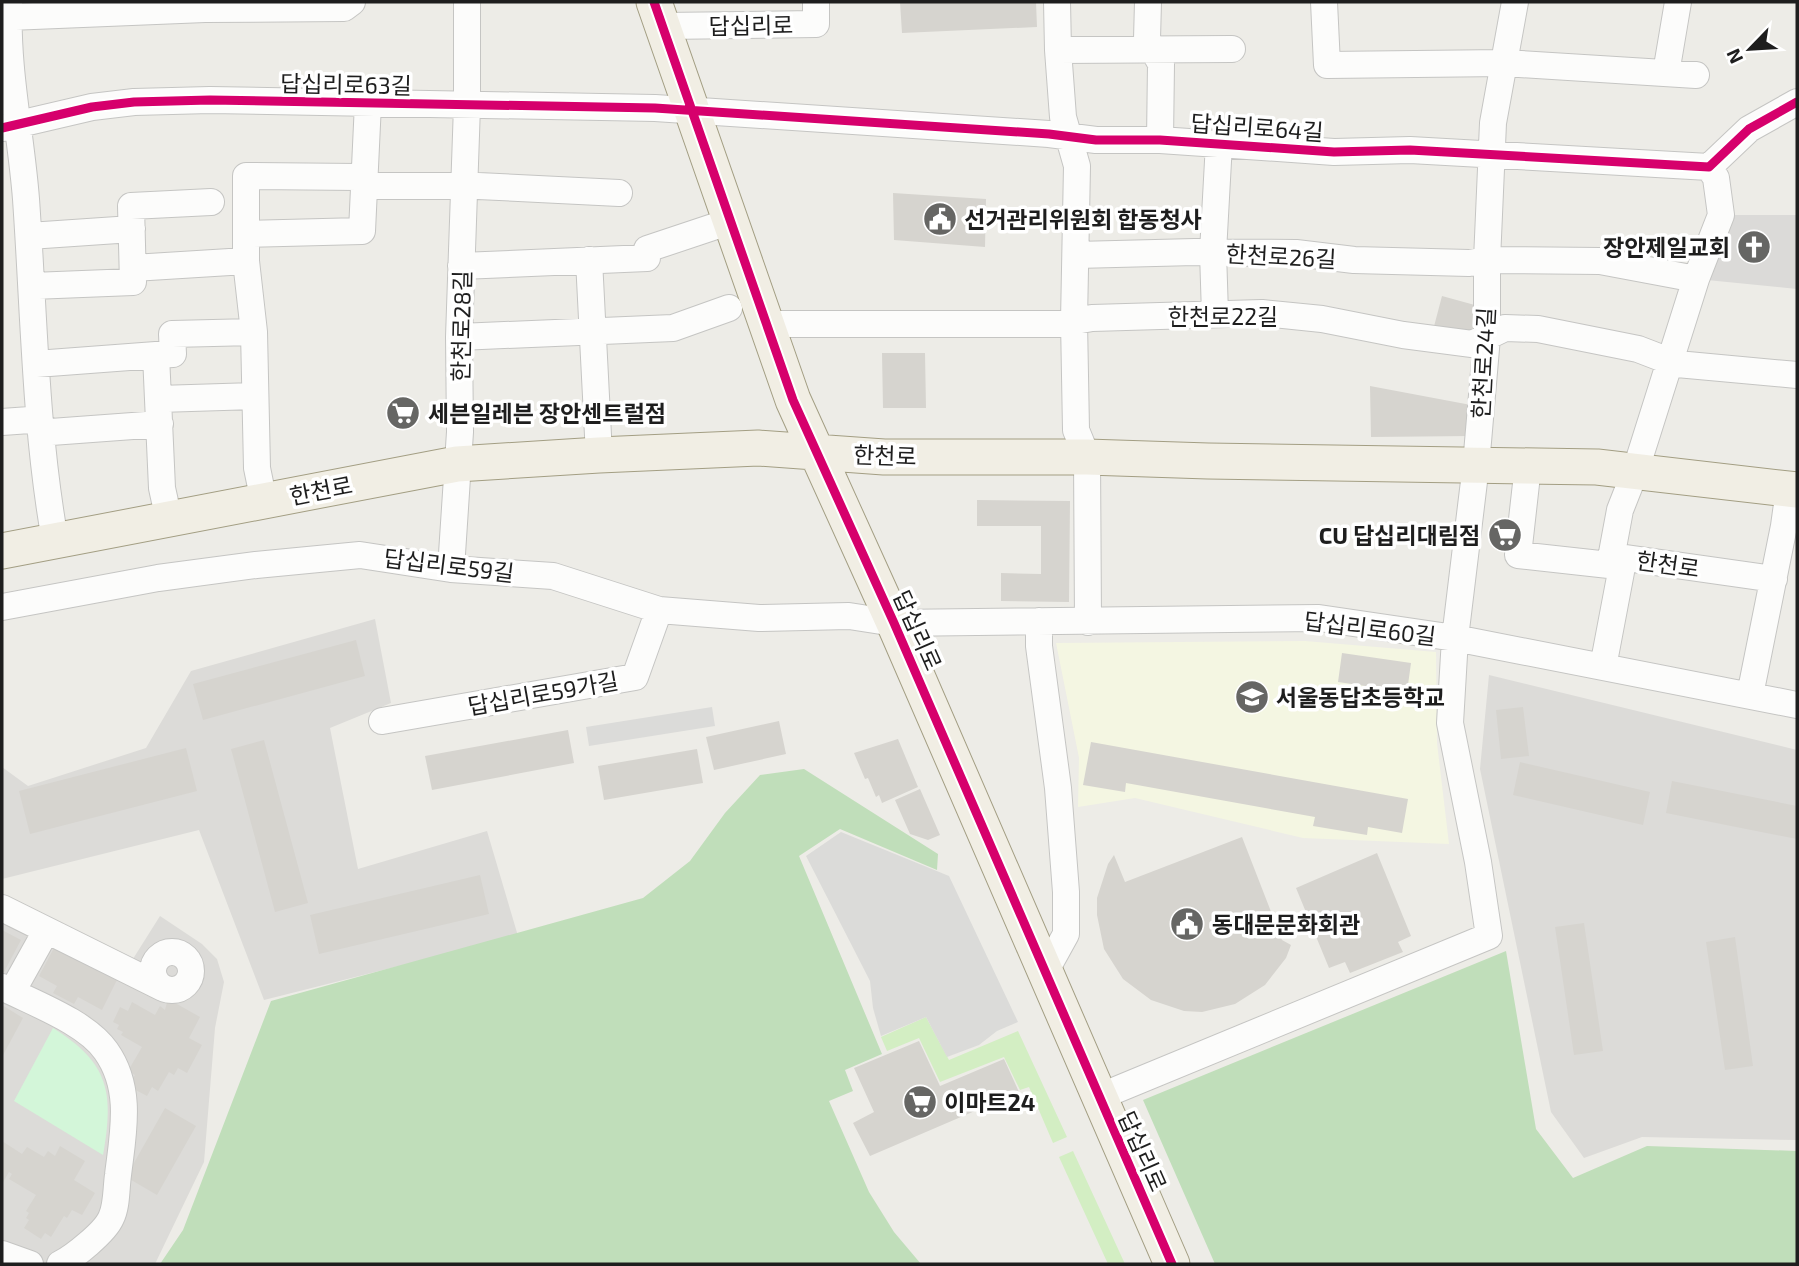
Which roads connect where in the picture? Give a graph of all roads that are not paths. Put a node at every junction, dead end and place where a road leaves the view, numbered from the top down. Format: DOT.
graph roads {
  1 [pos="467,2"];
  2 [pos="816,2"];
  3 [pos="1057,2"];
  4 [pos="1148,2"];
  5 [pos="1324,2"];
  6 [pos="1515,2"];
  7 [pos="1678,2"];
  8 [pos="205,5"];
  9 [pos="348,5"];
  10 [pos="9,9"];
  11 [pos="659,14"];
  12 [pos="1232,49"];
  13 [pos="1058,50"];
  14 [pos="1153,50"];
  15 [pos="1504,63"];
  16 [pos="1666,73"];
  17 [pos="1696,75"];
  18 [pos="1797,102"];
  19 [pos="368,103"];
  20 [pos="467,106"];
  21 [pos="692,110"];
  22 [pos="9,125"];
  23 [pos="1070,138"];
  24 [pos="1160,140"];
  25 [pos="1219,143"];
  26 [pos="1493,156"];
  27 [pos="1709,167"];
  28 [pos="365,181"];
  29 [pos="464,188"];
  30 [pos="619,193"];
  31 [pos="211,202"];
  32 [pos="131,218"];
  33 [pos="731,221"];
  34 [pos="246,234"];
  35 [pos="29,236"];
  36 [pos="1213,252"];
  37 [pos="1076,255"];
  38 [pos="589,260"];
  39 [pos="1487,260"];
  40 [pos="246,261"];
  41 [pos="461,266"];
  42 [pos="133,275"];
  43 [pos="1696,279"];
  44 [pos="32,286"];
  45 [pos="729,308"];
  46 [pos="1215,314"];
  47 [pos="1074,321"];
  48 [pos="767,324"];
  49 [pos="254,332"];
  50 [pos="593,332"];
  51 [pos="459,337"];
  52 [pos="1487,337"];
  53 [pos="156,355"];
  54 [pos="1668,361"];
  55 [pos="36,364"];
  56 [pos="1797,375"];
  57 [pos="256,396"];
  58 [pos="159,411"];
  59 [pos="2,422"];
  60 [pos="40,426"];
  61 [pos="817,452"];
  62 [pos="599,455"];
  63 [pos="1087,457"];
  64 [pos="457,464"];
  65 [pos="1476,466"];
  66 [pos="1528,466"];
  67 [pos="1635,472"];
  68 [pos="1793,490"];
  69 [pos="264,502"];
  70 [pos="169,520"];
  71 [pos="54,540"];
  72 [pos="2,551"];
  73 [pos="1616,562"];
  74 [pos="451,569"];
  75 [pos="1774,579"];
  76 [pos="2,607"];
  77 [pos="659,610"];
  78 [pos="1039,621"];
  79 [pos="1088,622"];
  80 [pos="894,623"];
  81 [pos="1455,638"];
  82 [pos="1603,667"];
  83 [pos="1750,695"];
  84 [pos="1797,705"];
  85 [pos="382,721"];
  86 [pos="2,908"];
  87 [pos="46,931"];
  88 [pos="1045,972"];
  89 [pos="163,988"];
  90 [pos="7,989"];
  91 [pos="1099,1097"];
  92 [pos="2,1254"];
  93 [pos="30,1264"];
  94 [pos="60,1264"];
  95 [pos="1172,1264"];
  1 -- 20 [label="street, 한천로28길"];
  2 -- 11 [label="street, 답십리로"];
  3 -- 13 [label="street"];
  4 -- 14 [label="street, 답십리로64길"];
  5 -- 15 [label="street"];
  6 -- 15 [label="street, 한천로24길"];
  7 -- 16 [label="street"];
  8 -- 9 [label="street"];
  8 -- 10 [label="street"];
  10 -- 22 [label="street"];
  11 -- 21 [label="main road, 답십리로"];
  12 -- 14 [label="street"];
  13 -- 14 [label="street"];
  13 -- 23 [label="street"];
  14 -- 24 [label="street, 답십리로64길"];
  15 -- 16 [label="street"];
  15 -- 26 [label="street, 한천로24길"];
  16 -- 17 [label="street"];
  18 -- 27 [label="street"];
  19 -- 20 [label="street, 답십리로63길"];
  19 -- 22 [label="street, 답십리로63길"];
  19 -- 28 [label="street"];
  20 -- 21 [label="street, 답십리로63길"];
  20 -- 29 [label="street, 한천로28길"];
  21 -- 23 [label="street, 답십리로64길"];
  21 -- 33 [label="main road, 답십리로"];
  22 -- 35 [label="street"];
  23 -- 24 [label="street, 답십리로64길"];
  23 -- 37 [label="street"];
  24 -- 25 [label="street, 답십리로64길"];
  25 -- 26 [label="street, 답십리로64길"];
  25 -- 36 [label="street"];
  26 -- 27 [label="street, 답십리로64길"];
  26 -- 39 [label="street, 한천로24길"];
  27 -- 43 [label="street"];
  28 -- 29 [label="street"];
  28 -- 34 [label="street"];
  28 -- 34 [label="street"];
  29 -- 30 [label="street"];
  29 -- 41 [label="street, 한천로28길"];
  31 -- 32 [label="street"];
  32 -- 35 [label="street"];
  32 -- 42 [label="street"];
  33 -- 38 [label="street"];
  33 -- 48 [label="main road, 답십리로"];
  34 -- 40 [label="street"];
  35 -- 44 [label="street"];
  36 -- 37 [label="street, 한천로26길"];
  36 -- 39 [label="street, 한천로26길"];
  36 -- 46 [label="street"];
  37 -- 47 [label="street"];
  38 -- 41 [label="street"];
  38 -- 50 [label="street"];
  39 -- 43 [label="street"];
  39 -- 52 [label="street, 한천로24길"];
  40 -- 42 [label="street"];
  40 -- 49 [label="street"];
  41 -- 51 [label="street, 한천로28길"];
  42 -- 44 [label="street"];
  43 -- 54 [label="street"];
  44 -- 55 [label="street"];
  45 -- 50 [label="street"];
  46 -- 47 [label="street, 한천로22길"];
  46 -- 52 [label="street, 한천로22길"];
  47 -- 48 [label="street, 한천로22길"];
  47 -- 63 [label="street"];
  48 -- 61 [label="main road, 답십리로"];
  49 -- 53 [label="street"];
  49 -- 57 [label="street"];
  50 -- 51 [label="street"];
  50 -- 62 [label="street"];
  51 -- 64 [label="street, 한천로28길"];
  52 -- 54 [label="street, 한천로22길"];
  52 -- 65 [label="street, 한천로24길"];
  53 -- 55 [label="street"];
  53 -- 58 [label="street"];
  54 -- 56 [label="street, 한천로22길"];
  54 -- 67 [label="street"];
  55 -- 60 [label="street"];
  57 -- 58 [label="street"];
  57 -- 69 [label="street"];
  58 -- 60 [label="street"];
  58 -- 70 [label="street"];
  59 -- 60 [label="street"];
  60 -- 71 [label="street"];
  61 -- 62 [label="main road, 한천로"];
  61 -- 63 [label="main road, 한천로"];
  61 -- 80 [label="main road, 답십리로"];
  62 -- 64 [label="main road, 한천로"];
  63 -- 65 [label="main road, 한천로"];
  63 -- 79 [label="street"];
  64 -- 69 [label="main road, 한천로"];
  64 -- 74 [label="street, 한천로28길"];
  65 -- 66 [label="main road, 한천로"];
  65 -- 81 [label="street"];
  66 -- 67 [label="main road, 한천로"];
  66 -- 73 [label="street"];
  67 -- 68 [label="main road, 한천로"];
  67 -- 73 [label="street, 한천로"];
  68 -- 75 [label="street, 한천로"];
  69 -- 70 [label="main road, 한천로"];
  70 -- 71 [label="main road, 한천로"];
  71 -- 72 [label="main road, 한천로"];
  73 -- 75 [label="street, 한천로"];
  73 -- 82 [label="street"];
  74 -- 76 [label="street, 답십리로59길"];
  74 -- 77 [label="street, 답십리로59길"];
  75 -- 83 [label="street, 한천로"];
  77 -- 80 [label="street, 답십리로59길"];
  77 -- 85 [label="street, 답십리로59가길"];
  78 -- 79 [label="street, 답십리로60길"];
  78 -- 80 [label="street, 답십리로60길"];
  78 -- 88 [label="street"];
  79 -- 81 [label="street, 답십리로60길"];
  80 -- 88 [label="main road, 답십리로"];
  81 -- 82 [label="street, 답십리로60길"];
  81 -- 91 [label="street, 답십리로"];
  82 -- 83 [label="street, 답십리로60길"];
  83 -- 84 [label="street, 답십리로60길"];
  86 -- 87 [label="street"];
  87 -- 89 [label="street"];
  87 -- 90 [label="street"];
  88 -- 91 [label="main road, 답십리로"];
  90 -- 94 [label="street"];
  91 -- 95 [label="main road, 답십리로"];
  92 -- 93 [label="street"];
}
